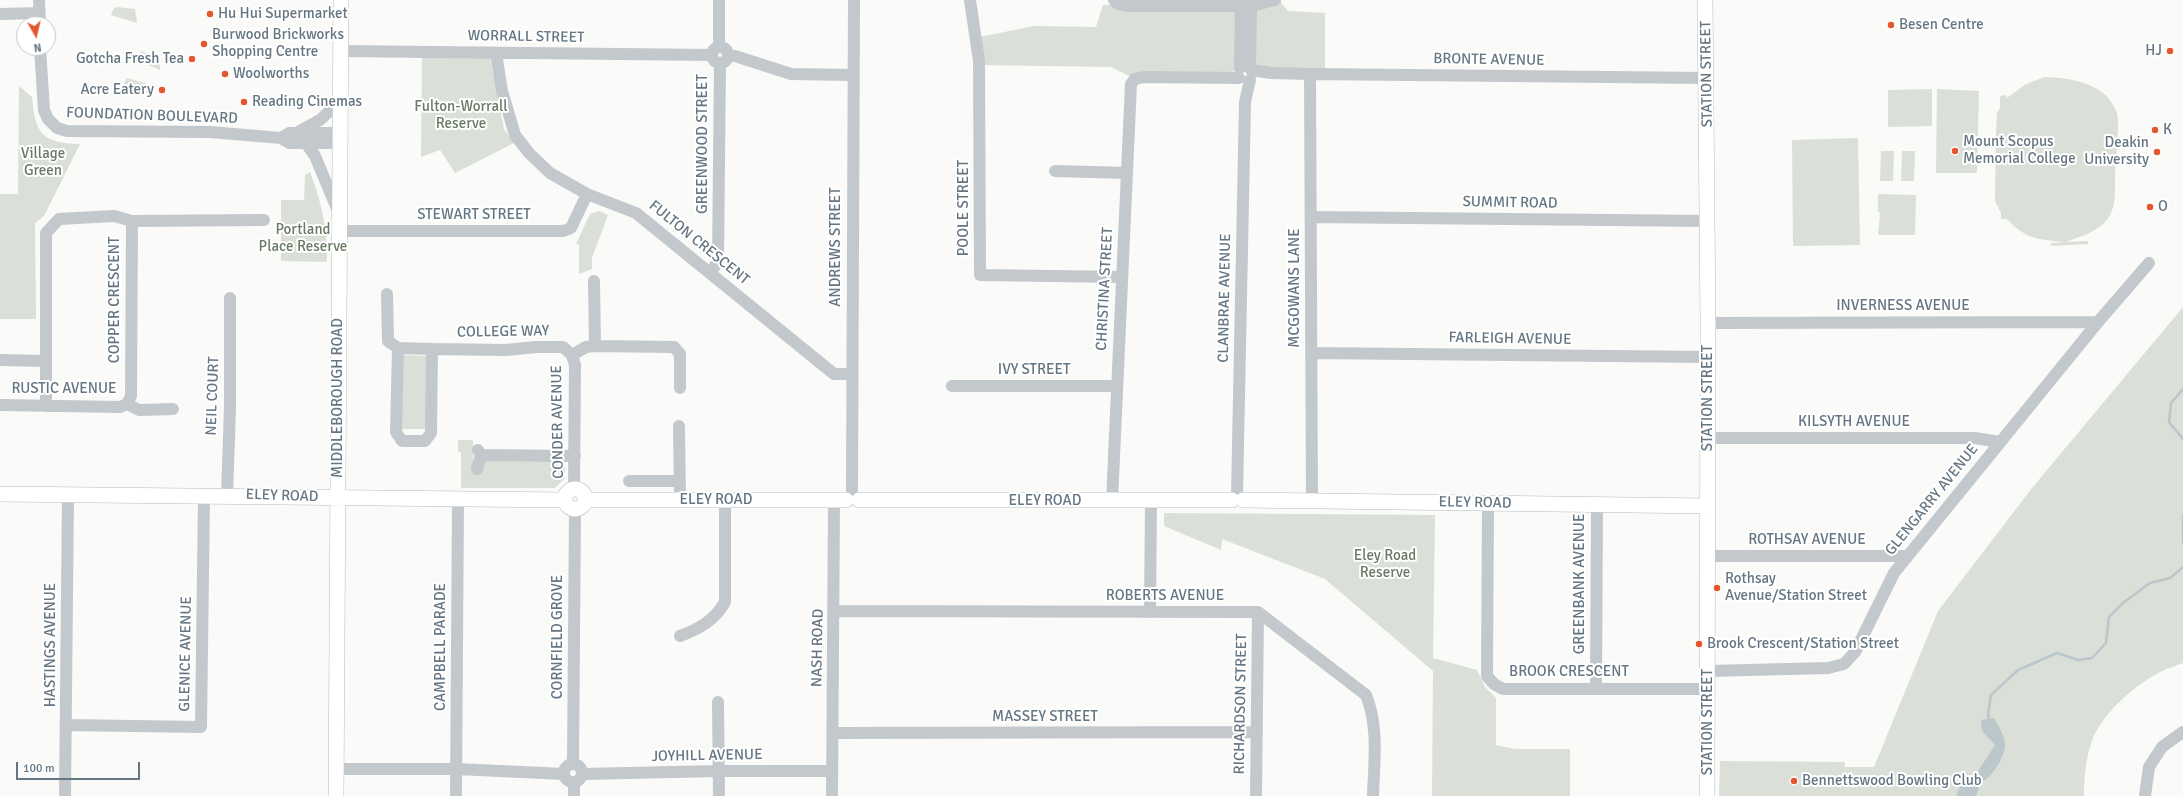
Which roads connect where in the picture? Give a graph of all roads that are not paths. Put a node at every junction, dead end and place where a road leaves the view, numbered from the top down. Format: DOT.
graph roads {
  1 [pos="40,0"];
  2 [pos="341,0"];
  3 [pos="719,0"];
  4 [pos="854,0"];
  5 [pos="970,0"];
  6 [pos="1114,0"];
  7 [pos="1274,0"];
  8 [pos="1706,0"];
  9 [pos="1213,3"];
  10 [pos="1246,6"];
  11 [pos="0,14"];
  12 [pos="16,16"];
  13 [pos="40,16"];
  14 [pos="340,51"];
  15 [pos="496,52"];
  16 [pos="720,55"];
  17 [pos="41,56"];
  18 [pos="1245,74"];
  19 [pos="1310,74"];
  20 [pos="852,75"];
  21 [pos="1707,78"];
  22 [pos="1135,80"];
  23 [pos="339,102"];
  24 [pos="297,133"];
  25 [pos="281,138"];
  26 [pos="339,138"];
  27 [pos="306,143"];
  28 [pos="1055,172"];
  29 [pos="1126,173"];
  30 [pos="587,194"];
  31 [pos="339,214"];
  32 [pos="1311,217"];
  33 [pos="264,220"];
  34 [pos="132,221"];
  35 [pos="1708,221"];
  36 [pos="339,231"];
  37 [pos="2149,263"];
  38 [pos="711,272"];
  39 [pos="1122,277"];
  40 [pos="594,281"];
  41 [pos="388,294"];
  42 [pos="230,298"];
  43 [pos="2098,322"];
  44 [pos="1708,323"];
  45 [pos="595,346"];
  46 [pos="398,348"];
  47 [pos="432,349"];
  48 [pos="1312,353"];
  49 [pos="572,355"];
  50 [pos="1708,357"];
  51 [pos="0,360"];
  52 [pos="46,361"];
  53 [pos="851,374"];
  54 [pos="952,386"];
  55 [pos="1117,386"];
  56 [pos="680,388"];
  57 [pos="127,404"];
  58 [pos="0,405"];
  59 [pos="46,406"];
  60 [pos="173,409"];
  61 [pos="679,426"];
  62 [pos="1708,438"];
  63 [pos="2000,442"];
  64 [pos="575,456"];
  65 [pos="478,469"];
  66 [pos="629,481"];
  67 [pos="679,481"];
  68 [pos="0,494"];
  69 [pos="68,494"];
  70 [pos="204,495"];
  71 [pos="227,495"];
  72 [pos="338,498"];
  73 [pos="848,498"];
  74 [pos="1237,498"];
  75 [pos="458,499"];
  76 [pos="575,499"];
  77 [pos="680,500"];
  78 [pos="725,500"];
  79 [pos="1112,501"];
  80 [pos="1151,501"];
  81 [pos="1312,502"];
  82 [pos="1488,503"];
  83 [pos="1597,504"];
  84 [pos="1708,506"];
  85 [pos="1708,556"];
  86 [pos="1906,556"];
  87 [pos="834,611"];
  88 [pos="1150,612"];
  89 [pos="1258,612"];
  90 [pos="680,636"];
  91 [pos="1708,671"];
  92 [pos="1596,688"];
  93 [pos="1708,688"];
  94 [pos="718,702"];
  95 [pos="66,726"];
  96 [pos="1257,732"];
  97 [pos="2183,732"];
  98 [pos="833,733"];
  99 [pos="573,764"];
  100 [pos="336,768"];
  101 [pos="456,769"];
  102 [pos="719,771"];
  103 [pos="832,771"];
  104 [pos="564,774"];
  105 [pos="578,778"];
  106 [pos="66,796"];
  107 [pos="336,796"];
  108 [pos="456,796"];
  109 [pos="574,796"];
  110 [pos="719,796"];
  111 [pos="832,796"];
  112 [pos="1256,796"];
  113 [pos="1373,796"];
  114 [pos="1707,796"];
  115 [pos="2145,796"];
  1 -- 13 [label="street"];
  2 -- 14 [label="main road, MIDDLEBOROUGH ROAD"];
  3 -- 16 [label="street, GREENWOOD STREET"];
  4 -- 20 [label="street, ANDREWS STREET"];
  5 -- 39 [label="street, POOLE STREET"];
  6 -- 9 [label="street"];
  7 -- 10 [label="street"];
  8 -- 21 [label="main road, STATION STREET"];
  9 -- 10 [label="street"];
  10 -- 18 [label="street, CLANBRAE AVENUE"];
  11 -- 12 [label="street"];
  14 -- 15 [label="street, WORRALL STREET"];
  14 -- 23 [label="main road, MIDDLEBOROUGH ROAD"];
  15 -- 16 [label="street, WORRALL STREET"];
  15 -- 30 [label="street, FULTON CRESCENT"];
  16 -- 20 [label="street, WORRALL STREET"];
  16 -- 38 [label="street, GREENWOOD STREET"];
  17 -- 25 [label="street, FOUNDATION BOULEVARD"];
  18 -- 19 [label="street, BRONTE AVENUE"];
  18 -- 22 [label="street, BRONTE AVENUE"];
  18 -- 74 [label="street, CLANBRAE AVENUE"];
  19 -- 21 [label="street, BRONTE AVENUE"];
  19 -- 32 [label="street, MCGOWANS LANE"];
  20 -- 53 [label="street, ANDREWS STREET"];
  21 -- 35 [label="main road, STATION STREET"];
  22 -- 29 [label="street, CHRISTINA STREET"];
  23 -- 24 [label="street, FOUNDATION BOULEVARD"];
  23 -- 26 [label="main road, MIDDLEBOROUGH ROAD"];
  24 -- 25 [label="street, FOUNDATION BOULEVARD"];
  24 -- 26 [label="street, FOUNDATION BOULEVARD"];
  25 -- 27 [label="street, FOUNDATION BOULEVARD"];
  26 -- 27 [label="street, FOUNDATION BOULEVARD"];
  26 -- 31 [label="main road, MIDDLEBOROUGH ROAD"];
  27 -- 31 [label="street"];
  28 -- 29 [label="street"];
  29 -- 39 [label="street, CHRISTINA STREET"];
  30 -- 36 [label="street, STEWART STREET"];
  30 -- 38 [label="street, FULTON CRESCENT"];
  31 -- 36 [label="main road, MIDDLEBOROUGH ROAD"];
  32 -- 35 [label="street, SUMMIT ROAD"];
  32 -- 48 [label="street, MCGOWANS LANE"];
  33 -- 34 [label="street"];
  34 -- 52 [label="street, COPPER CRESCENT"];
  34 -- 57 [label="street, COPPER CRESCENT"];
  35 -- 44 [label="main road, STATION STREET"];
  36 -- 72 [label="main road, MIDDLEBOROUGH ROAD"];
  37 -- 43 [label="street, GLENGARRY AVENUE"];
  38 -- 53 [label="street, FULTON CRESCENT"];
  39 -- 55 [label="street, CHRISTINA STREET"];
  40 -- 45 [label="street"];
  41 -- 46 [label="street"];
  42 -- 71 [label="street, NEIL COURT"];
  43 -- 44 [label="street, INVERNESS AVENUE"];
  43 -- 63 [label="street, GLENGARRY AVENUE"];
  44 -- 50 [label="main road, STATION STREET"];
  45 -- 49 [label="street"];
  45 -- 56 [label="street"];
  46 -- 47 [label="street, COLLEGE WAY"];
  46 -- 47 [label="street"];
  47 -- 49 [label="street, COLLEGE WAY"];
  48 -- 50 [label="street, FARLEIGH AVENUE"];
  48 -- 81 [label="street, MCGOWANS LANE"];
  49 -- 64 [label="street, CONDER AVENUE"];
  50 -- 62 [label="main road, STATION STREET"];
  51 -- 52 [label="street"];
  52 -- 59 [label="street, COPPER CRESCENT"];
  53 -- 73 [label="street, ANDREWS STREET"];
  54 -- 55 [label="street, IVY STREET"];
  55 -- 79 [label="street, CHRISTINA STREET"];
  57 -- 59 [label="street, RUSTIC AVENUE"];
  57 -- 60 [label="street, RUSTIC AVENUE"];
  58 -- 59 [label="street, RUSTIC AVENUE"];
  61 -- 67 [label="street"];
  62 -- 63 [label="street, KILSYTH AVENUE"];
  62 -- 84 [label="main road, STATION STREET"];
  63 -- 86 [label="street, GLENGARRY AVENUE"];
  64 -- 65 [label="street"];
  64 -- 76 [label="street, CONDER AVENUE"];
  66 -- 67 [label="street"];
  67 -- 77 [label="street"];
  68 -- 69 [label="main road, ELEY ROAD"];
  69 -- 70 [label="main road, ELEY ROAD"];
  69 -- 95 [label="street, HASTINGS AVENUE"];
  70 -- 71 [label="main road, ELEY ROAD"];
  70 -- 95 [label="street, GLENICE AVENUE"];
  71 -- 72 [label="main road, ELEY ROAD"];
  72 -- 75 [label="main road, ELEY ROAD"];
  72 -- 100 [label="main road, MIDDLEBOROUGH ROAD"];
  73 -- 78 [label="main road, ELEY ROAD"];
  73 -- 79 [label="main road, ELEY ROAD"];
  73 -- 87 [label="street, NASH ROAD"];
  74 -- 80 [label="main road, ELEY ROAD"];
  74 -- 81 [label="main road, ELEY ROAD"];
  75 -- 76 [label="main road, ELEY ROAD"];
  75 -- 101 [label="street, CAMPBELL PARADE"];
  76 -- 77 [label="main road, ELEY ROAD"];
  76 -- 99 [label="street, CORNFIELD GROVE"];
  77 -- 78 [label="main road, ELEY ROAD"];
  78 -- 90 [label="street"];
  79 -- 80 [label="main road, ELEY ROAD"];
  80 -- 88 [label="street"];
  81 -- 82 [label="main road, ELEY ROAD"];
  82 -- 83 [label="main road, ELEY ROAD"];
  82 -- 92 [label="street, BROOK CRESCENT"];
  83 -- 84 [label="main road, ELEY ROAD"];
  83 -- 92 [label="street, GREENBANK AVENUE"];
  84 -- 85 [label="main road, STATION STREET"];
  85 -- 86 [label="street, ROTHSAY AVENUE"];
  85 -- 91 [label="main road, STATION STREET"];
  86 -- 91 [label="street, GLENGARRY AVENUE"];
  87 -- 88 [label="street, ROBERTS AVENUE"];
  87 -- 98 [label="street, NASH ROAD"];
  88 -- 89 [label="street, ROBERTS AVENUE"];
  89 -- 96 [label="street, RICHARDSON STREET"];
  89 -- 113 [label="street"];
  91 -- 93 [label="main road, STATION STREET"];
  92 -- 93 [label="street, BROOK CRESCENT"];
  93 -- 114 [label="main road, STATION STREET"];
  94 -- 102 [label="street"];
  95 -- 106 [label="street, HASTINGS AVENUE"];
  96 -- 98 [label="street, MASSEY STREET"];
  96 -- 112 [label="street, RICHARDSON STREET"];
  97 -- 115 [label="street"];
  98 -- 103 [label="street, NASH ROAD"];
  99 -- 104 [label="street"];
  99 -- 105 [label="street"];
  100 -- 101 [label="street"];
  100 -- 107 [label="main road, MIDDLEBOROUGH ROAD"];
  101 -- 104 [label="street"];
  101 -- 108 [label="street, CAMPBELL PARADE"];
  102 -- 103 [label="street, JOYHILL AVENUE"];
  102 -- 105 [label="street, JOYHILL AVENUE"];
  102 -- 110 [label="street"];
  103 -- 111 [label="street, NASH ROAD"];
  104 -- 105 [label="street"];
  105 -- 109 [label="street"];
}
